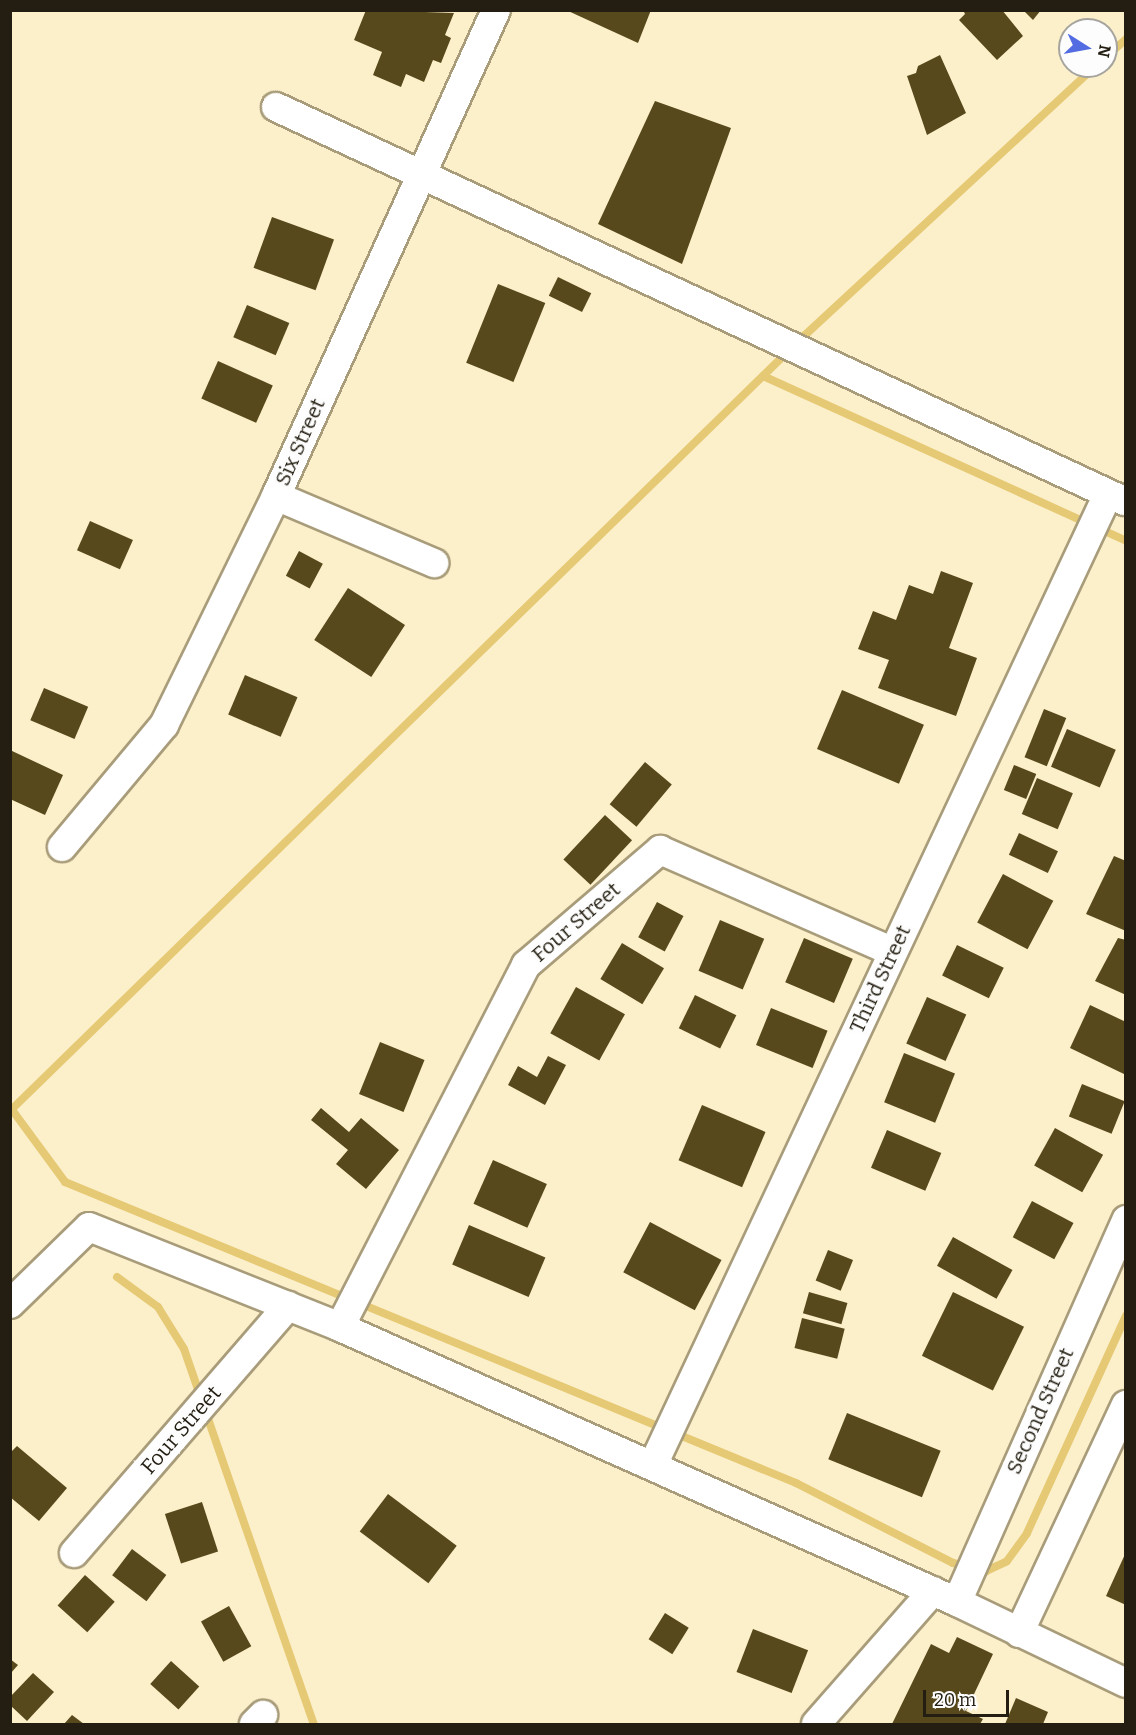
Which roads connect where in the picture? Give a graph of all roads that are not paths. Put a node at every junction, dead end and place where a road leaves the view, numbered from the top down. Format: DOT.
graph roads {
  1 [pos="496,10"];
  2 [pos="276,107"];
  3 [pos="423,172"];
  4 [pos="276,496"];
  5 [pos="1117,497"];
  6 [pos="434,563"];
  7 [pos="62,848"];
  8 [pos="893,952"];
  9 [pos="1125,1221"];
  10 [pos="10,1304"];
  11 [pos="288,1306"];
  12 [pos="340,1327"];
  13 [pos="1125,1405"];
  14 [pos="653,1465"];
  15 [pos="75,1553"];
  16 [pos="945,1597"];
  17 [pos="1019,1633"];
  18 [pos="1125,1683"];
  19 [pos="816,1725"];
  1 -- 3 [label="street, Six Street"];
  2 -- 3 [label="street"];
  3 -- 4 [label="street, Six Street"];
  3 -- 5 [label="street"];
  4 -- 6 [label="street"];
  4 -- 7 [label="street, Six Street"];
  5 -- 8 [label="street, Third Street"];
  8 -- 12 [label="street, Four Street"];
  8 -- 14 [label="street, Third Street"];
  9 -- 16 [label="street, Second Street"];
  10 -- 11 [label="street"];
  11 -- 12 [label="street"];
  11 -- 15 [label="street, Four Street"];
  12 -- 14 [label="street"];
  13 -- 17 [label="street"];
  14 -- 16 [label="street"];
  16 -- 17 [label="street"];
  16 -- 19 [label="street, Second Street"];
  17 -- 18 [label="street"];
}
